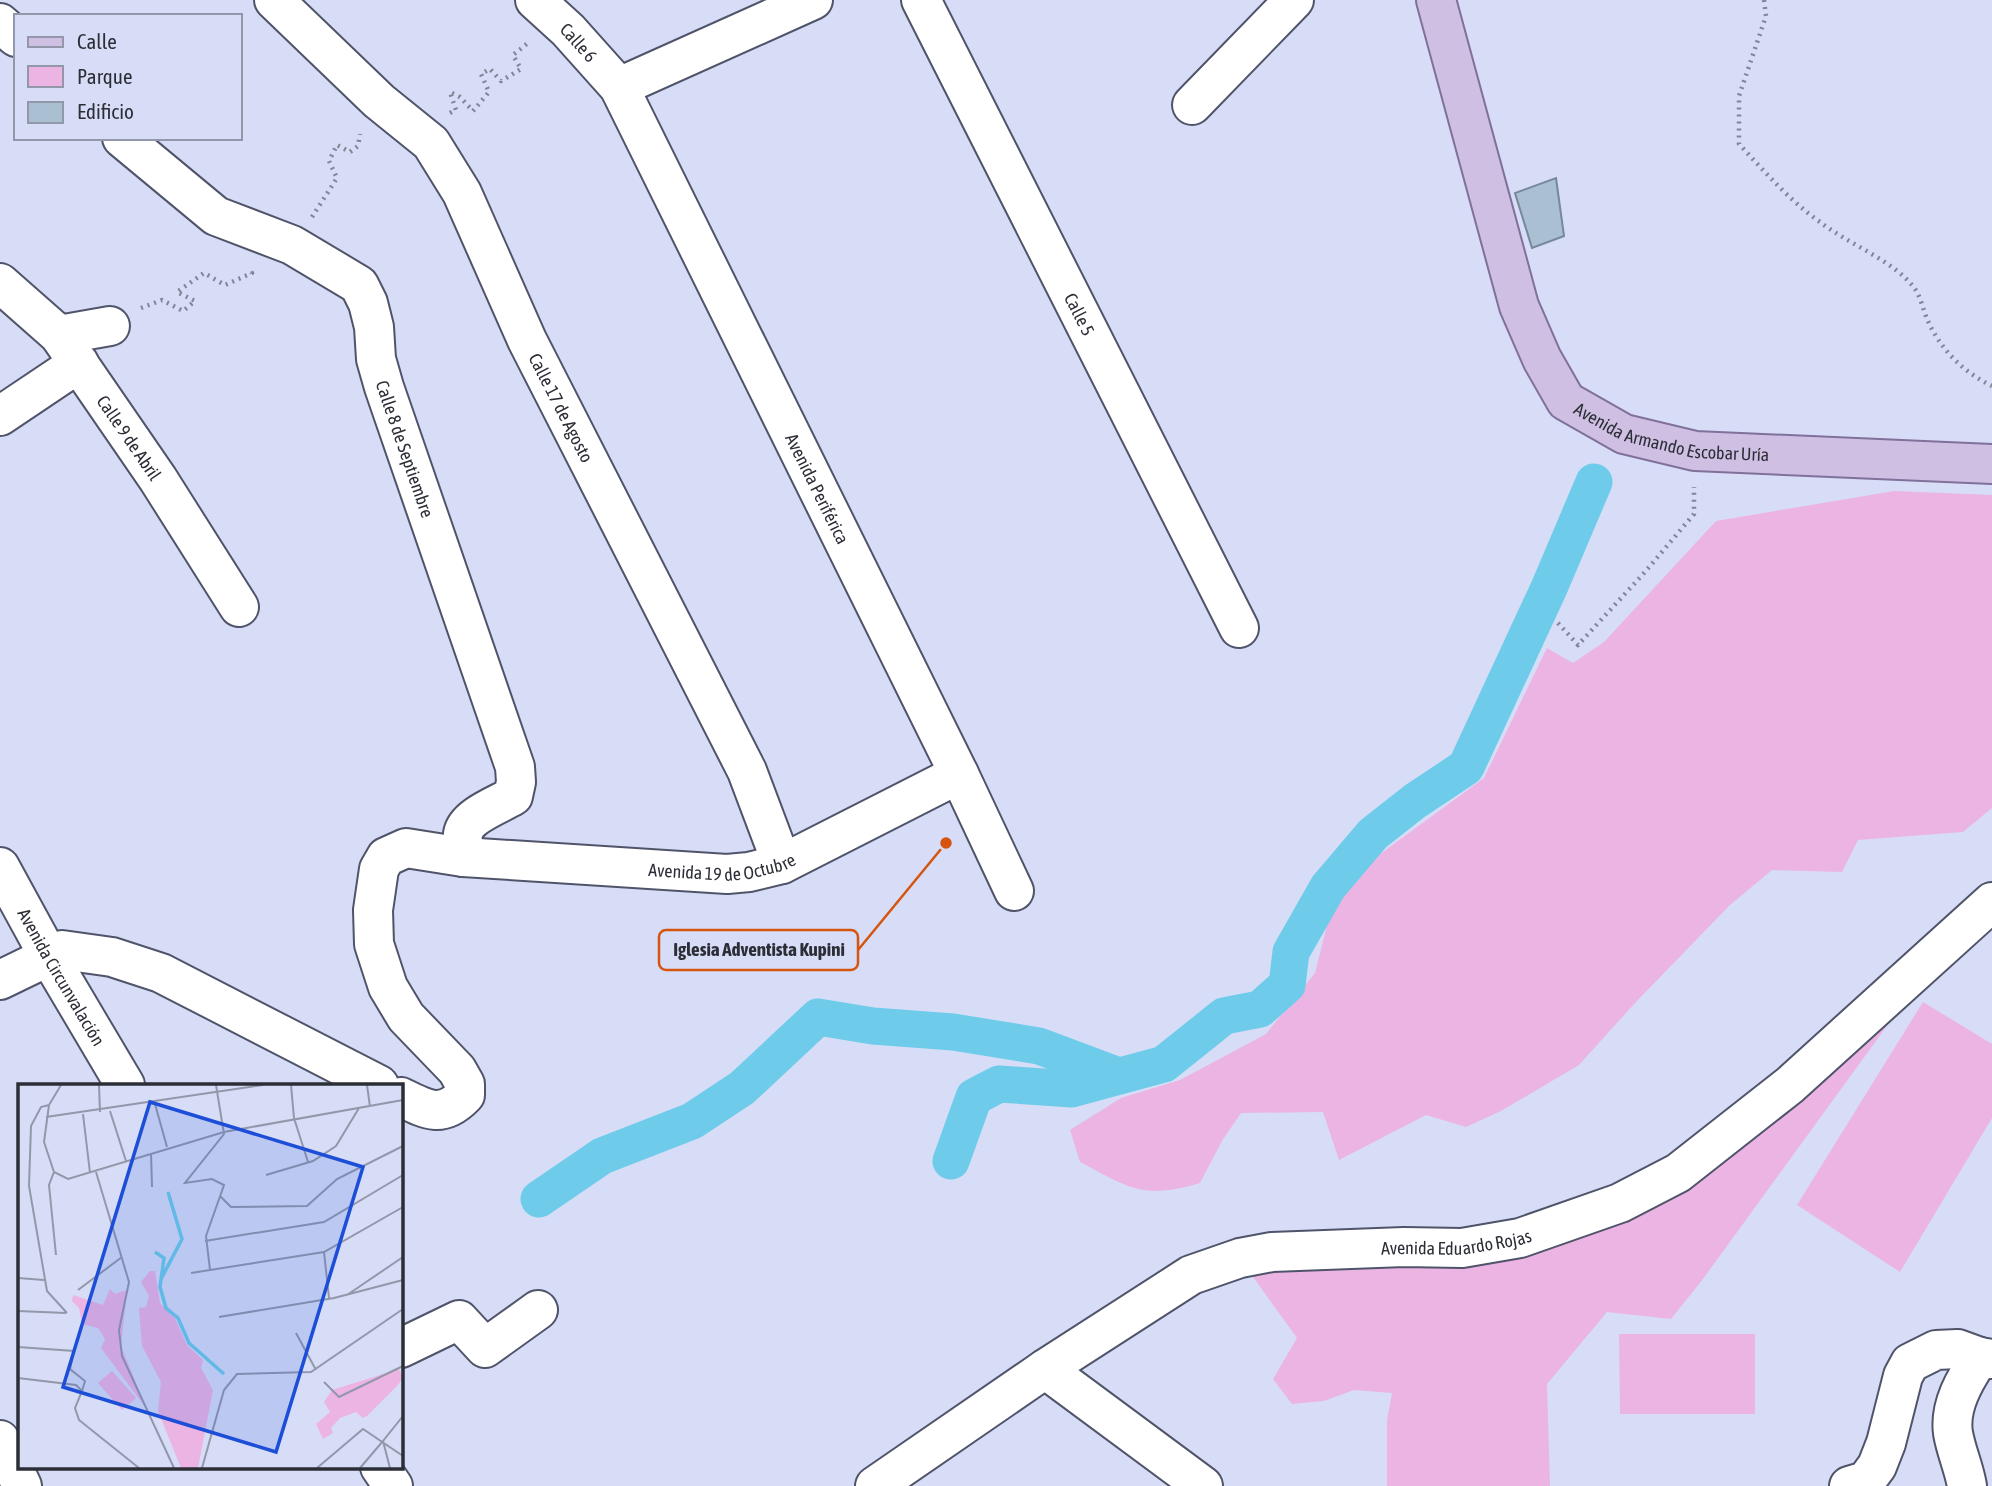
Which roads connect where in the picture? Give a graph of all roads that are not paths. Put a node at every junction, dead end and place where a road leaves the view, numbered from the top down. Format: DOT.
graph roads {
  1 [pos="274,0"];
  2 [pos="536,0"];
  3 [pos="813,0"];
  4 [pos="921,0"];
  5 [pos="1294,0"];
  6 [pos="1436,0"];
  7 [pos="0,23"];
  8 [pos="14,35"];
  9 [pos="619,87"];
  10 [pos="1192,104"];
  11 [pos="124,140"];
  12 [pos="0,284"];
  13 [pos="110,326"];
  14 [pos="69,349"];
  15 [pos="0,416"];
  16 [pos="1992,464"];
  17 [pos="239,607"];
  18 [pos="1239,628"];
  19 [pos="959,774"];
  20 [pos="463,857"];
  21 [pos="782,864"];
  22 [pos="0,867"];
  23 [pos="1014,891"];
  24 [pos="1992,902"];
  25 [pos="48,956"];
  26 [pos="0,980"];
  27 [pos="124,1084"];
  28 [pos="377,1084"];
  29 [pos="402,1097"];
  30 [pos="538,1310"];
  31 [pos="402,1348"];
  32 [pos="1986,1358"];
  33 [pos="1045,1369"];
  34 [pos="381,1468"];
  35 [pos="393,1486"];
  36 [pos="875,1486"];
  37 [pos="1203,1486"];
  38 [pos="1849,1486"];
  39 [pos="1967,1486"];
  1 -- 21 [label="street, Calle 17 de Agosto"];
  2 -- 9 [label="street, Calle 6"];
  3 -- 9 [label="street"];
  4 -- 18 [label="street, Calle 5"];
  5 -- 10 [label="street"];
  6 -- 16 [label="main road, Avenida Armando Escobar Uría"];
  7 -- 8 [label="street"];
  9 -- 19 [label="street, Avenida Periférica"];
  11 -- 20 [label="street, Calle 8 de Septiembre"];
  12 -- 14 [label="street, Calle 9 de Abril"];
  13 -- 14 [label="street"];
  14 -- 15 [label="street"];
  14 -- 17 [label="street, Calle 9 de Abril"];
  19 -- 21 [label="street, Avenida 19 de Octubre"];
  19 -- 23 [label="street, Avenida Periférica"];
  20 -- 21 [label="street, Avenida 19 de Octubre"];
  20 -- 29 [label="street, Avenida 19 de Octubre"];
  22 -- 25 [label="street, Avenida Circunvalación"];
  24 -- 33 [label="street, Avenida Eduardo Rojas"];
  25 -- 26 [label="street"];
  25 -- 27 [label="street, Avenida Circunvalación"];
  25 -- 28 [label="street"];
  30 -- 31 [label="street"];
  32 -- 38 [label="street"];
  32 -- 39 [label="street"];
  33 -- 36 [label="street, Avenida Eduardo Rojas"];
  33 -- 37 [label="street"];
  34 -- 35 [label="street"];
}
